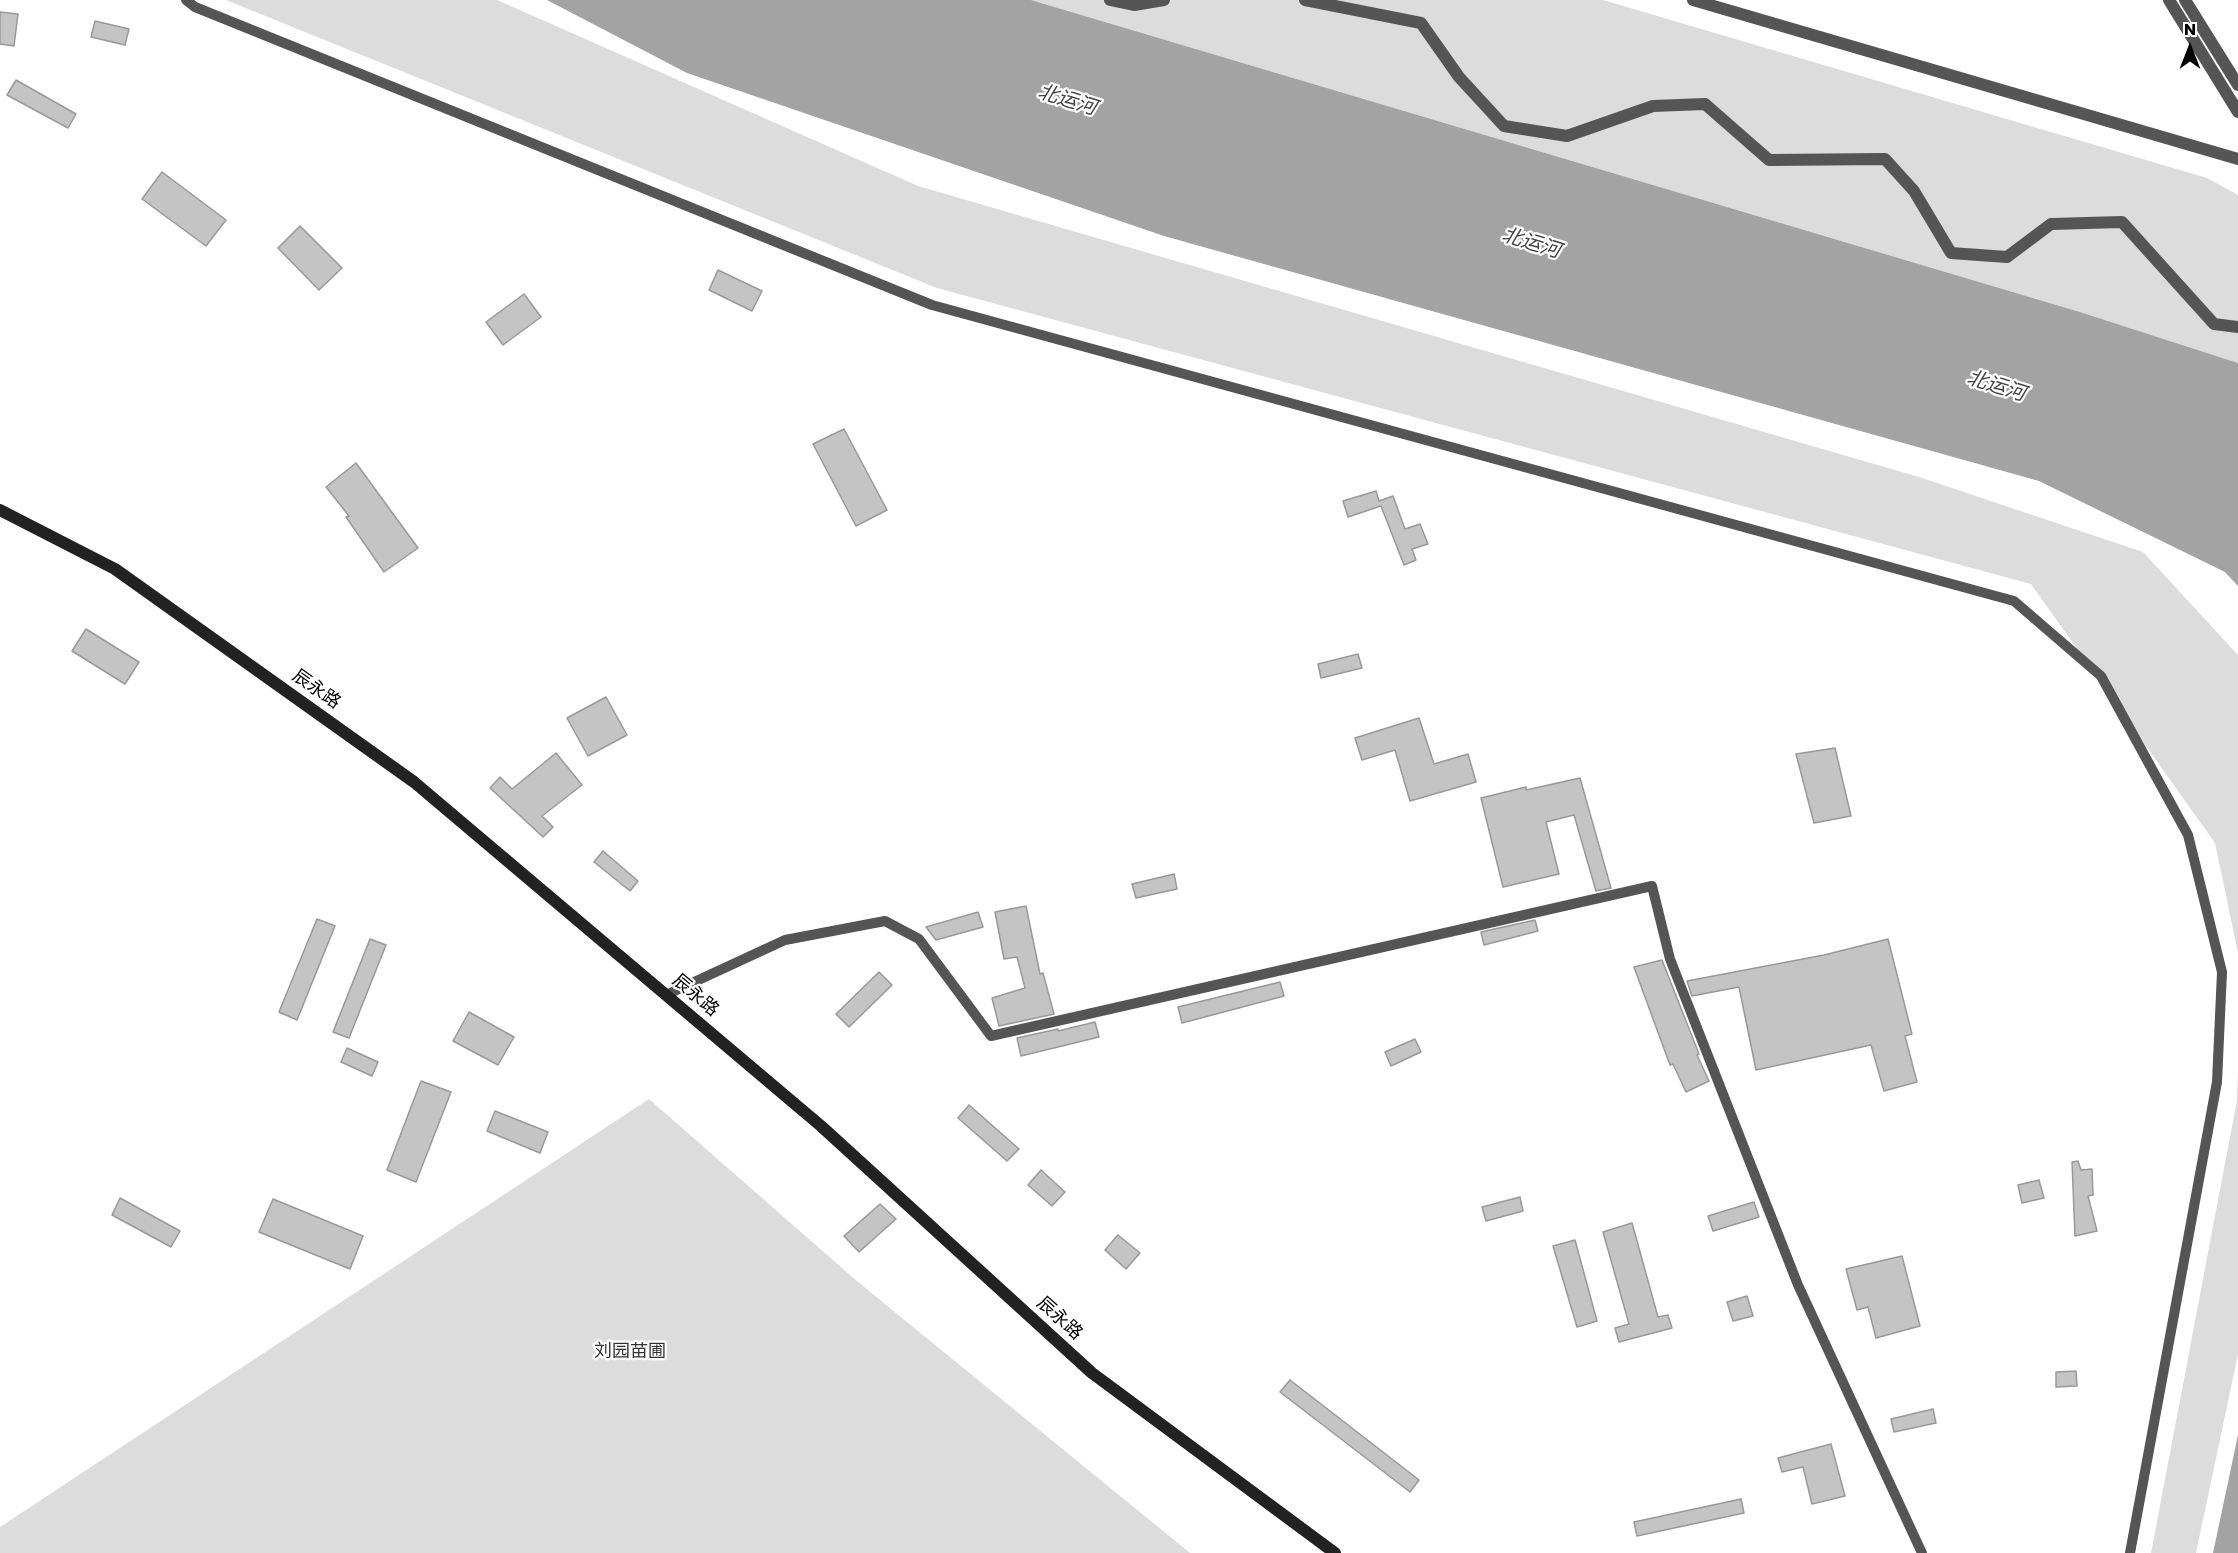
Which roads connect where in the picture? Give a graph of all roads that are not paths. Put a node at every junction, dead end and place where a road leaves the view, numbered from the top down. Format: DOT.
graph roads {
  1 [pos="186,0"];
  2 [pos="1110,0"];
  3 [pos="1164,0"];
  4 [pos="1305,0"];
  5 [pos="1693,0"];
  6 [pos="2169,0"];
  7 [pos="2185,0"];
  8 [pos="2238,85"];
  9 [pos="2238,112"];
  10 [pos="2238,159"];
  11 [pos="2238,327"];
  12 [pos="0,510"];
  13 [pos="666,995"];
  14 [pos="1335,1553"];
  15 [pos="1922,1553"];
  16 [pos="2130,1553"];
  1 -- 16 [label="lane"];
  2 -- 3 [label="street"];
  4 -- 11 [label="street"];
  5 -- 10 [label="street"];
  6 -- 9 [label="street"];
  7 -- 8 [label="street"];
  12 -- 13 [label="main road, 辰永路"];
  13 -- 14 [label="main road, 辰永路"];
  13 -- 15 [label="lane"];
}
